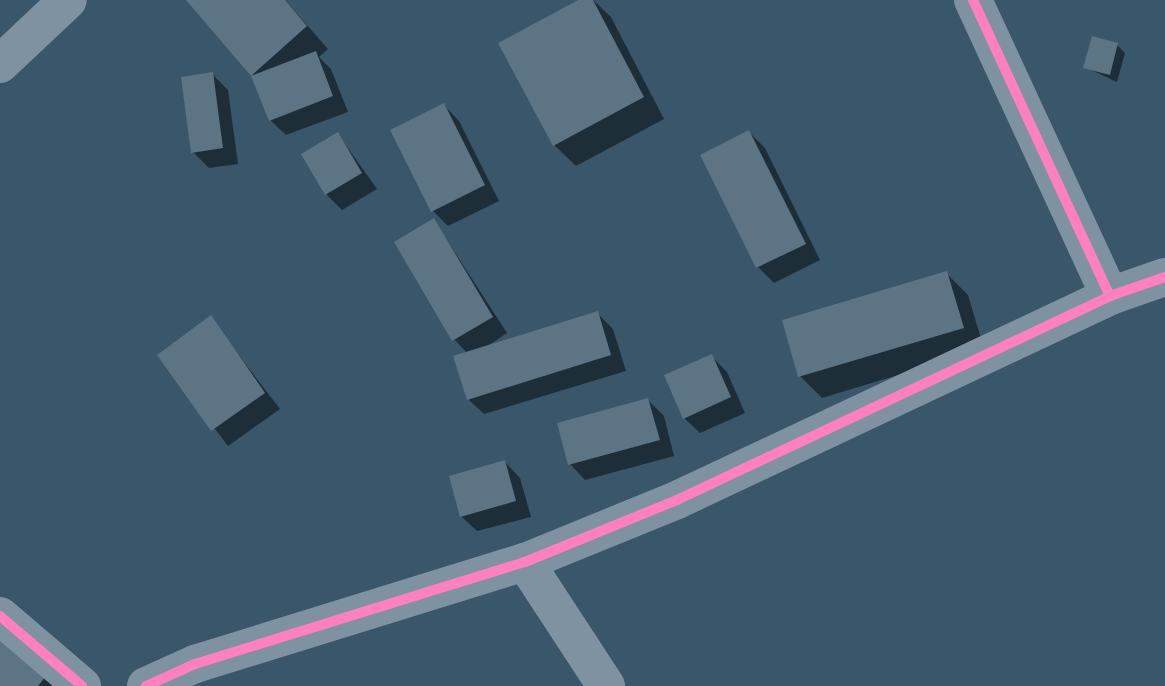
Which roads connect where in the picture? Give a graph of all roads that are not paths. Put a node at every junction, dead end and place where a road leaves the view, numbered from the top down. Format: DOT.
graph roads {
  1 [pos="68,0"];
  2 [pos="973,0"];
  3 [pos="2,54"];
  4 [pos="1165,277"];
  5 [pos="1110,296"];
  6 [pos="525,562"];
  7 [pos="0,616"];
  8 [pos="82,686"];
  9 [pos="146,686"];
  10 [pos="606,686"];
  1 -- 3 [label="street"];
  2 -- 5 [label="street"];
  4 -- 5 [label="street"];
  5 -- 6 [label="street"];
  6 -- 9 [label="street"];
  6 -- 10 [label="street"];
  7 -- 8 [label="street"];
}
